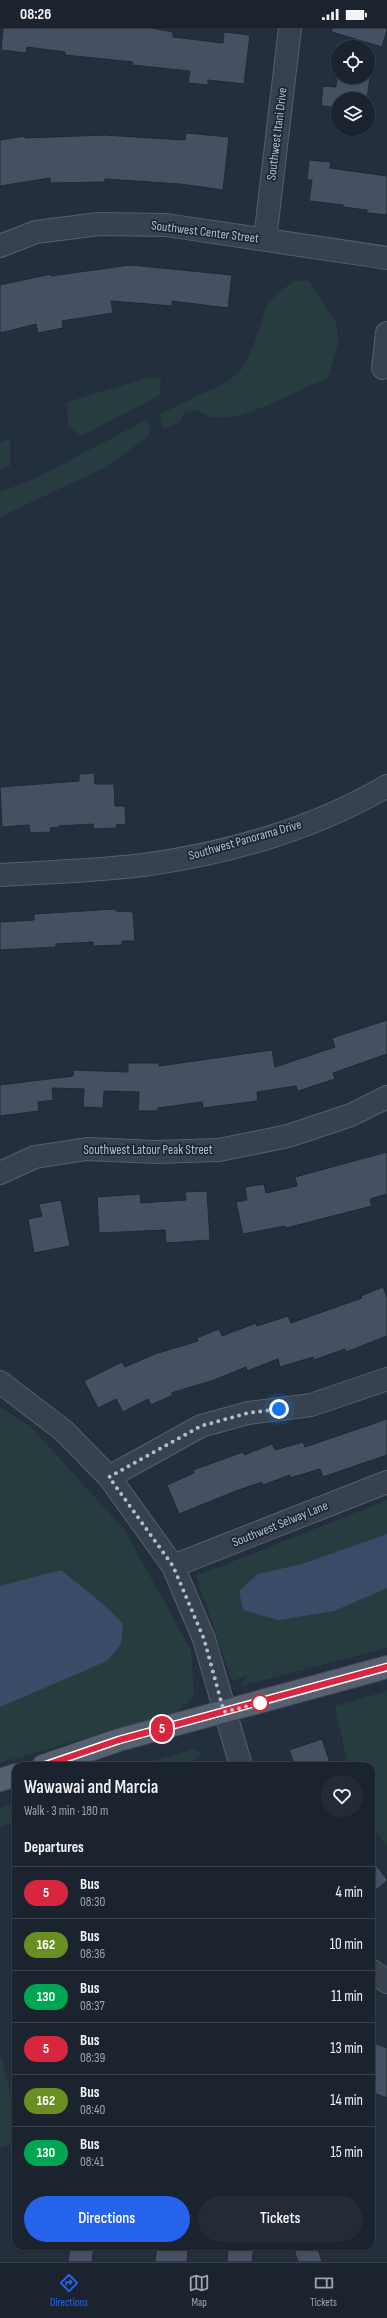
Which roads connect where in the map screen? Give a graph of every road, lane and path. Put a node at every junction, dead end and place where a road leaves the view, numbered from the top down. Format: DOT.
graph roads {
  1 [pos="290,28"];
  2 [pos="265,239"];
  3 [pos="0,246"];
  4 [pos="387,258"];
  5 [pos="387,333"];
  6 [pos="383,368"];
  7 [pos="387,786"];
  8 [pos="0,875"];
  9 [pos="387,1097"];
  10 [pos="0,1173"];
  11 [pos="387,1379"];
  12 [pos="0,1382"];
  13 [pos="109,1477"];
  14 [pos="387,1482"];
  15 [pos="173,1566"];
  16 [pos="387,1667"];
  17 [pos="224,1712"];
  18 [pos="55,1762"];
  19 [pos="240,1762"];
  20 [pos="12,1776"];
  21 [pos="0,1780"];
  22 [pos="375,1973"];
  23 [pos="387,1982"];
  1 -- 2 [label="street, Southwest Itani Drive"];
  2 -- 3 [label="street, Southwest Center Street"];
  2 -- 4 [label="street, Southwest Center Street"];
  5 -- 6 [label="street"];
  7 -- 8 [label="street, Southwest Panorama Drive"];
  9 -- 10 [label="street, Southwest Latour Peak Street"];
  11 -- 13 [label="street"];
  12 -- 13 [label="street"];
  13 -- 15 [label="street"];
  14 -- 15 [label="street, Southwest Selway Lane"];
  15 -- 17 [label="street"];
  16 -- 17 [label="main road"];
  17 -- 18 [label="main road"];
  17 -- 19 [label="street"];
  20 -- 21 [label="main road"];
  22 -- 23 [label="street"];
}
